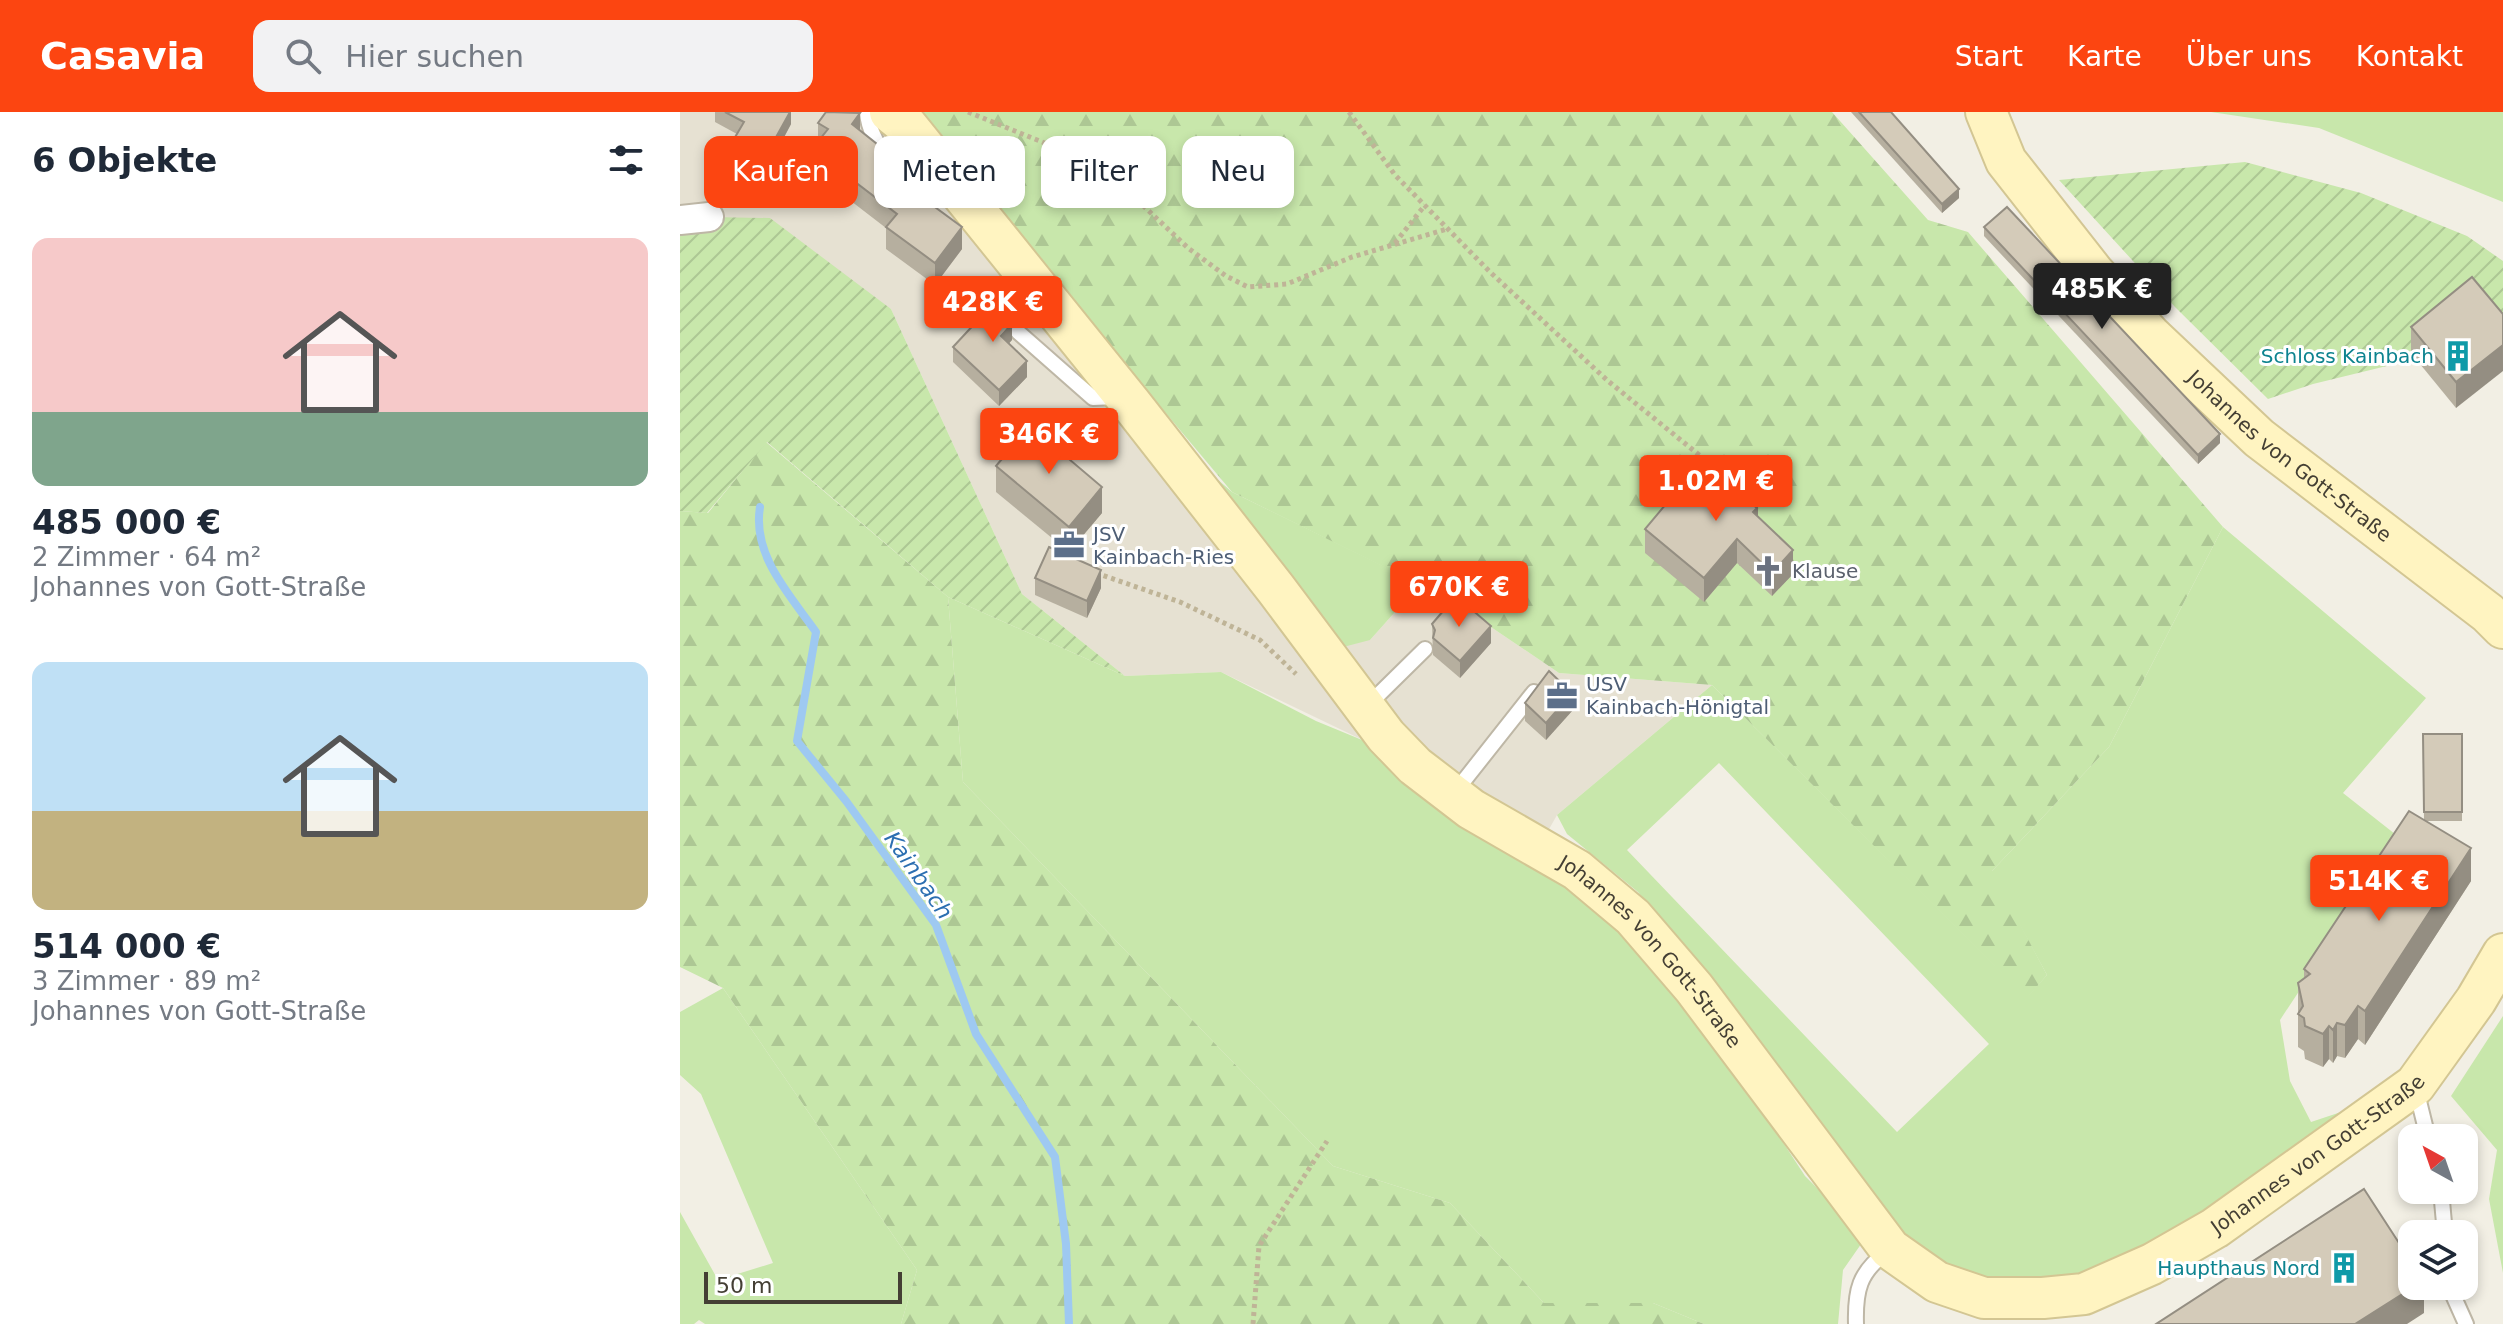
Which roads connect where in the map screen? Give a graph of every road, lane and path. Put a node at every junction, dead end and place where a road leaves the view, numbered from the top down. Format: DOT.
graph roads {
  1 [pos="867,112"];
  2 [pos="890,112"];
  3 [pos="968,112"];
  4 [pos="1349,112"];
  5 [pos="1986,112"];
  6 [pos="874,136"];
  7 [pos="1425,205"];
  8 [pos="709,217"];
  9 [pos="680,220"];
  10 [pos="1447,229"];
  11 [pos="1394,244"];
  12 [pos="1018,332"];
  13 [pos="1125,396"];
  14 [pos="1721,472"];
  15 [pos="1085,569"];
  16 [pos="2503,628"];
  17 [pos="1425,649"];
  18 [pos="1303,680"];
  19 [pos="1540,685"];
  20 [pos="1365,707"];
  21 [pos="1452,795"];
  22 [pos="2503,954"];
  23 [pos="2415,1085"];
  24 [pos="2425,1124"];
  25 [pos="1327,1141"];
  26 [pos="1890,1249"];
  27 [pos="2455,1300"];
  28 [pos="1988,1311"];
  29 [pos="1253,1324"];
  30 [pos="1856,1324"];
  31 [pos="2466,1324"];
  1 -- 6 [label="lane"];
  2 -- 13 [label="street, Johannes von Gott-Straße"];
  3 -- 11 [label="path"];
  4 -- 7 [label="path"];
  5 -- 16 [label="street, Johannes von Gott-Straße"];
  7 -- 10 [label="path"];
  7 -- 11 [label="path"];
  8 -- 9 [label="street"];
  10 -- 11 [label="path"];
  10 -- 14 [label="path"];
  12 -- 13 [label="lane"];
  13 -- 20 [label="street, Johannes von Gott-Straße"];
  15 -- 18 [label="path"];
  17 -- 20 [label="lane"];
  19 -- 21 [label="lane"];
  20 -- 21 [label="street, Johannes von Gott-Straße"];
  21 -- 26 [label="street, Johannes von Gott-Straße"];
  22 -- 23 [label="street, Johannes von Gott-Straße"];
  23 -- 24 [label="lane"];
  23 -- 28 [label="street, Johannes von Gott-Straße"];
  25 -- 29 [label="path"];
  26 -- 28 [label="street, Johannes von Gott-Straße"];
  26 -- 30 [label="lane"];
  27 -- 31 [label="lane"];
}
